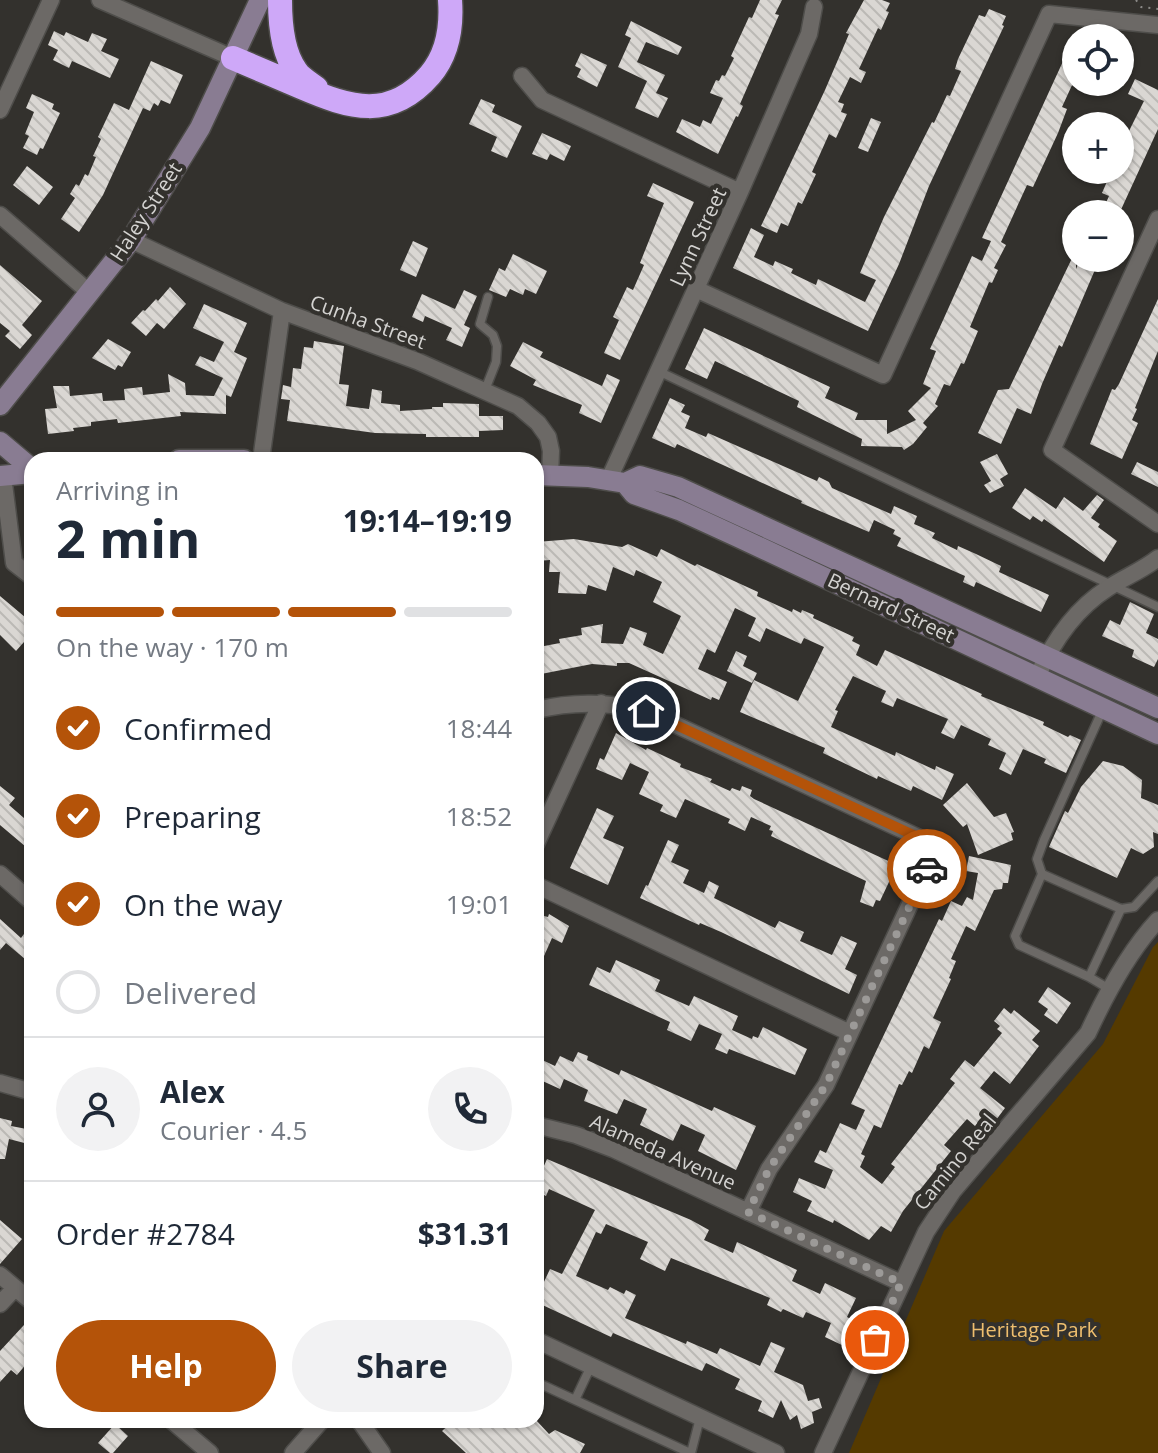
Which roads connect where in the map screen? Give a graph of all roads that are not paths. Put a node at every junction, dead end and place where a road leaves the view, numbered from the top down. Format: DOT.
graph roads {
  1 [pos="51,0"];
  2 [pos="100,0"];
  3 [pos="260,0"];
  4 [pos="280,0"];
  5 [pos="450,0"];
  6 [pos="814,7"];
  7 [pos="1158,25"];
  8 [pos="233,58"];
  9 [pos="522,76"];
  10 [pos="330,100"];
  11 [pos="0,110"];
  12 [pos="740,192"];
  13 [pos="0,215"];
  14 [pos="1158,219"];
  15 [pos="131,240"];
  16 [pos="696,289"];
  17 [pos="90,293"];
  18 [pos="488,297"];
  19 [pos="282,311"];
  20 [pos="658,371"];
  21 [pos="485,390"];
  22 [pos="5,395"];
  23 [pos="0,442"];
  24 [pos="262,452"];
  25 [pos="24,464"];
  26 [pos="24,472"];
  27 [pos="544,472"];
  28 [pos="544,475"];
  29 [pos="2,476"];
  30 [pos="617,481"];
  31 [pos="1158,524"];
  32 [pos="1158,558"];
  33 [pos="24,571"];
  34 [pos="1113,585"];
  35 [pos="1158,607"];
  36 [pos="1046,656"];
  37 [pos="1037,677"];
  38 [pos="601,703"];
  39 [pos="544,708"];
  40 [pos="1103,708"];
  41 [pos="1158,708"];
  42 [pos="1158,734"];
  43 [pos="544,827"];
  44 [pos="0,874"];
  45 [pos="1042,874"];
  46 [pos="1158,881"];
  47 [pos="544,889"];
  48 [pos="24,895"];
  49 [pos="1121,909"];
  50 [pos="1158,920"];
  51 [pos="1089,977"];
  52 [pos="1111,990"];
  53 [pos="850,1033"];
  54 [pos="0,1083"];
  55 [pos="24,1090"];
  56 [pos="544,1127"];
  57 [pos="748,1212"];
  58 [pos="0,1275"];
  59 [pos="901,1283"];
  60 [pos="15,1288"];
  61 [pos="24,1295"];
  62 [pos="0,1304"];
  63 [pos="544,1344"];
  64 [pos="591,1366"];
  65 [pos="544,1386"];
  66 [pos="575,1400"];
  67 [pos="700,1418"];
  68 [pos="180,1428"];
  69 [pos="315,1428"];
  70 [pos="365,1428"];
  71 [pos="210,1453"];
  72 [pos="293,1453"];
  73 [pos="382,1453"];
  74 [pos="691,1453"];
  75 [pos="776,1453"];
  76 [pos="823,1453"];
  1 -- 11 [label="street"];
  2 -- 8 [label="street"];
  3 -- 8 [label="street, Haley Street"];
  4 -- 10 [label="highway"];
  5 -- 10 [label="highway"];
  6 -- 12 [label="street, Lynn Street"];
  7 -- 16 [label="street"];
  8 -- 10 [label="highway"];
  8 -- 15 [label="street, Haley Street"];
  9 -- 12 [label="street"];
  12 -- 16 [label="street, Lynn Street"];
  13 -- 17 [label="street"];
  14 -- 31 [label="street"];
  15 -- 17 [label="street, Haley Street"];
  15 -- 19 [label="street, Cunha Street"];
  16 -- 20 [label="street, Lynn Street"];
  17 -- 22 [label="street, Haley Street"];
  18 -- 21 [label="lane"];
  19 -- 21 [label="street, Cunha Street"];
  19 -- 24 [label="street"];
  20 -- 30 [label="street, Lynn Street"];
  20 -- 34 [label="lane"];
  21 -- 27 [label="street, Cunha Street"];
  23 -- 25 [label="street"];
  26 -- 29 [label="street"];
  28 -- 30 [label="street, Bernard Street"];
  29 -- 33 [label="street"];
  30 -- 36 [label="street, Bernard Street"];
  30 -- 37 [label="street, Bernard Street"];
  32 -- 34 [label="street"];
  34 -- 35 [label="lane"];
  34 -- 36 [label="street"];
  36 -- 37 [label="street"];
  36 -- 41 [label="street, Bernard Street"];
  37 -- 40 [label="street, Bernard Street"];
  38 -- 39 [label="street"];
  38 -- 43 [label="street"];
  38 -- 53 [label="street"];
  40 -- 42 [label="street, Bernard Street"];
  40 -- 45 [label="lane"];
  44 -- 48 [label="street"];
  45 -- 49 [label="lane"];
  45 -- 51 [label="lane"];
  46 -- 49 [label="lane"];
  47 -- 53 [label="street"];
  49 -- 51 [label="lane"];
  50 -- 52 [label="street, Camino Real"];
  51 -- 52 [label="lane"];
  52 -- 59 [label="street, Camino Real"];
  53 -- 57 [label="street"];
  54 -- 55 [label="street"];
  56 -- 57 [label="street, Alameda Avenue"];
  57 -- 59 [label="street, Alameda Avenue"];
  58 -- 60 [label="street"];
  59 -- 76 [label="street, Camino Real"];
  60 -- 61 [label="street"];
  60 -- 62 [label="street"];
  63 -- 64 [label="street"];
  64 -- 66 [label="lane"];
  64 -- 67 [label="street"];
  65 -- 66 [label="lane"];
  66 -- 74 [label="lane"];
  67 -- 74 [label="lane"];
  67 -- 75 [label="street"];
  68 -- 71 [label="street"];
  69 -- 72 [label="street"];
  70 -- 73 [label="street"];
}
